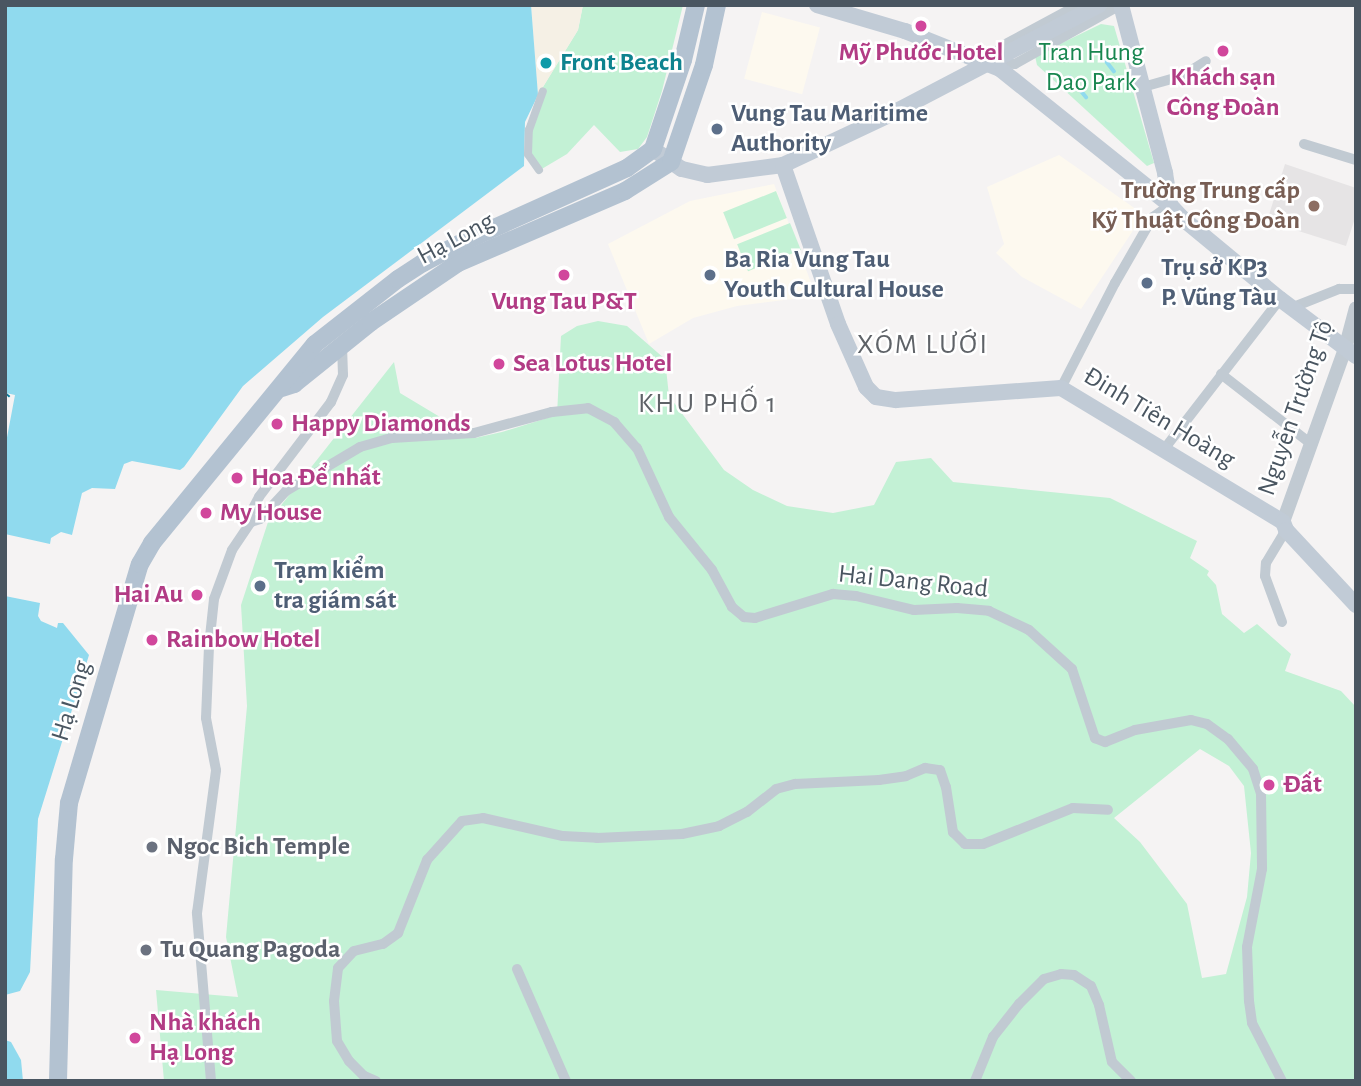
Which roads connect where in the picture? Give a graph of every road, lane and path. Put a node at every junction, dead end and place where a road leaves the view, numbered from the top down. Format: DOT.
graph roads {
  1 [pos="696,5"];
  2 [pos="717,5"];
  3 [pos="817,5"];
  4 [pos="1078,5"];
  5 [pos="1099,5"];
  6 [pos="1121,5"];
  7 [pos="1206,61"];
  8 [pos="989,62"];
  9 [pos="1143,88"];
  10 [pos="543,91"];
  11 [pos="1304,144"];
  12 [pos="653,149"];
  13 [pos="1356,160"];
  14 [pos="671,162"];
  15 [pos="783,165"];
  16 [pos="539,170"];
  17 [pos="1170,205"];
  18 [pos="453,257"];
  19 [pos="1356,289"];
  20 [pos="1285,304"];
  21 [pos="1356,309"];
  22 [pos="332,331"];
  23 [pos="342,346"];
  24 [pos="1350,352"];
  25 [pos="1221,374"];
  26 [pos="282,388"];
  27 [pos="1062,388"];
  28 [pos="1310,443"];
  29 [pos="1165,448"];
  30 [pos="251,522"];
  31 [pos="1285,526"];
  32 [pos="1356,605"];
  33 [pos="1282,622"];
  34 [pos="1108,810"];
  35 [pos="517,969"];
  36 [pos="58,1081"];
  37 [pos="211,1081"];
  38 [pos="376,1081"];
  39 [pos="566,1081"];
  40 [pos="975,1081"];
  41 [pos="1131,1081"];
  42 [pos="1282,1081"];
  1 -- 12 [label="main road"];
  2 -- 14 [label="main road"];
  3 -- 8 [label="main road"];
  4 -- 8 [label="street"];
  5 -- 8 [label="main road"];
  6 -- 8 [label="street"];
  6 -- 9 [label="main road"];
  7 -- 9 [label="street"];
  8 -- 15 [label="main road"];
  8 -- 17 [label="main road"];
  9 -- 17 [label="main road"];
  10 -- 16 [label="street"];
  11 -- 13 [label="street"];
  12 -- 14 [label="main road"];
  12 -- 18 [label="main road, Hạ Long"];
  14 -- 15 [label="main road"];
  14 -- 18 [label="main road, Hạ Long"];
  15 -- 27 [label="main road, Đinh Tiên Hoàng"];
  17 -- 20 [label="main road"];
  17 -- 27 [label="street"];
  18 -- 22 [label="main road, Hạ Long"];
  18 -- 23 [label="main road, Hạ Long"];
  19 -- 20 [label="street"];
  20 -- 24 [label="main road"];
  20 -- 25 [label="street"];
  21 -- 24 [label="street, Nguyễn Trường Tộ"];
  22 -- 23 [label="main road"];
  22 -- 26 [label="main road, Hạ Long"];
  23 -- 26 [label="main road, Hạ Long"];
  23 -- 30 [label="street"];
  24 -- 28 [label="street, Nguyễn Trường Tộ"];
  25 -- 28 [label="street"];
  25 -- 29 [label="street"];
  26 -- 36 [label="main road, Hạ Long"];
  27 -- 29 [label="main road, Đinh Tiên Hoàng"];
  28 -- 31 [label="street, Nguyễn Trường Tộ"];
  29 -- 31 [label="main road, Đinh Tiên Hoàng"];
  30 -- 37 [label="street"];
  30 -- 42 [label="street, Hai Dang Road"];
  31 -- 32 [label="main road, Đinh Tiên Hoàng"];
  31 -- 33 [label="street"];
  34 -- 38 [label="street"];
  35 -- 39 [label="street"];
  40 -- 41 [label="street"];
}
